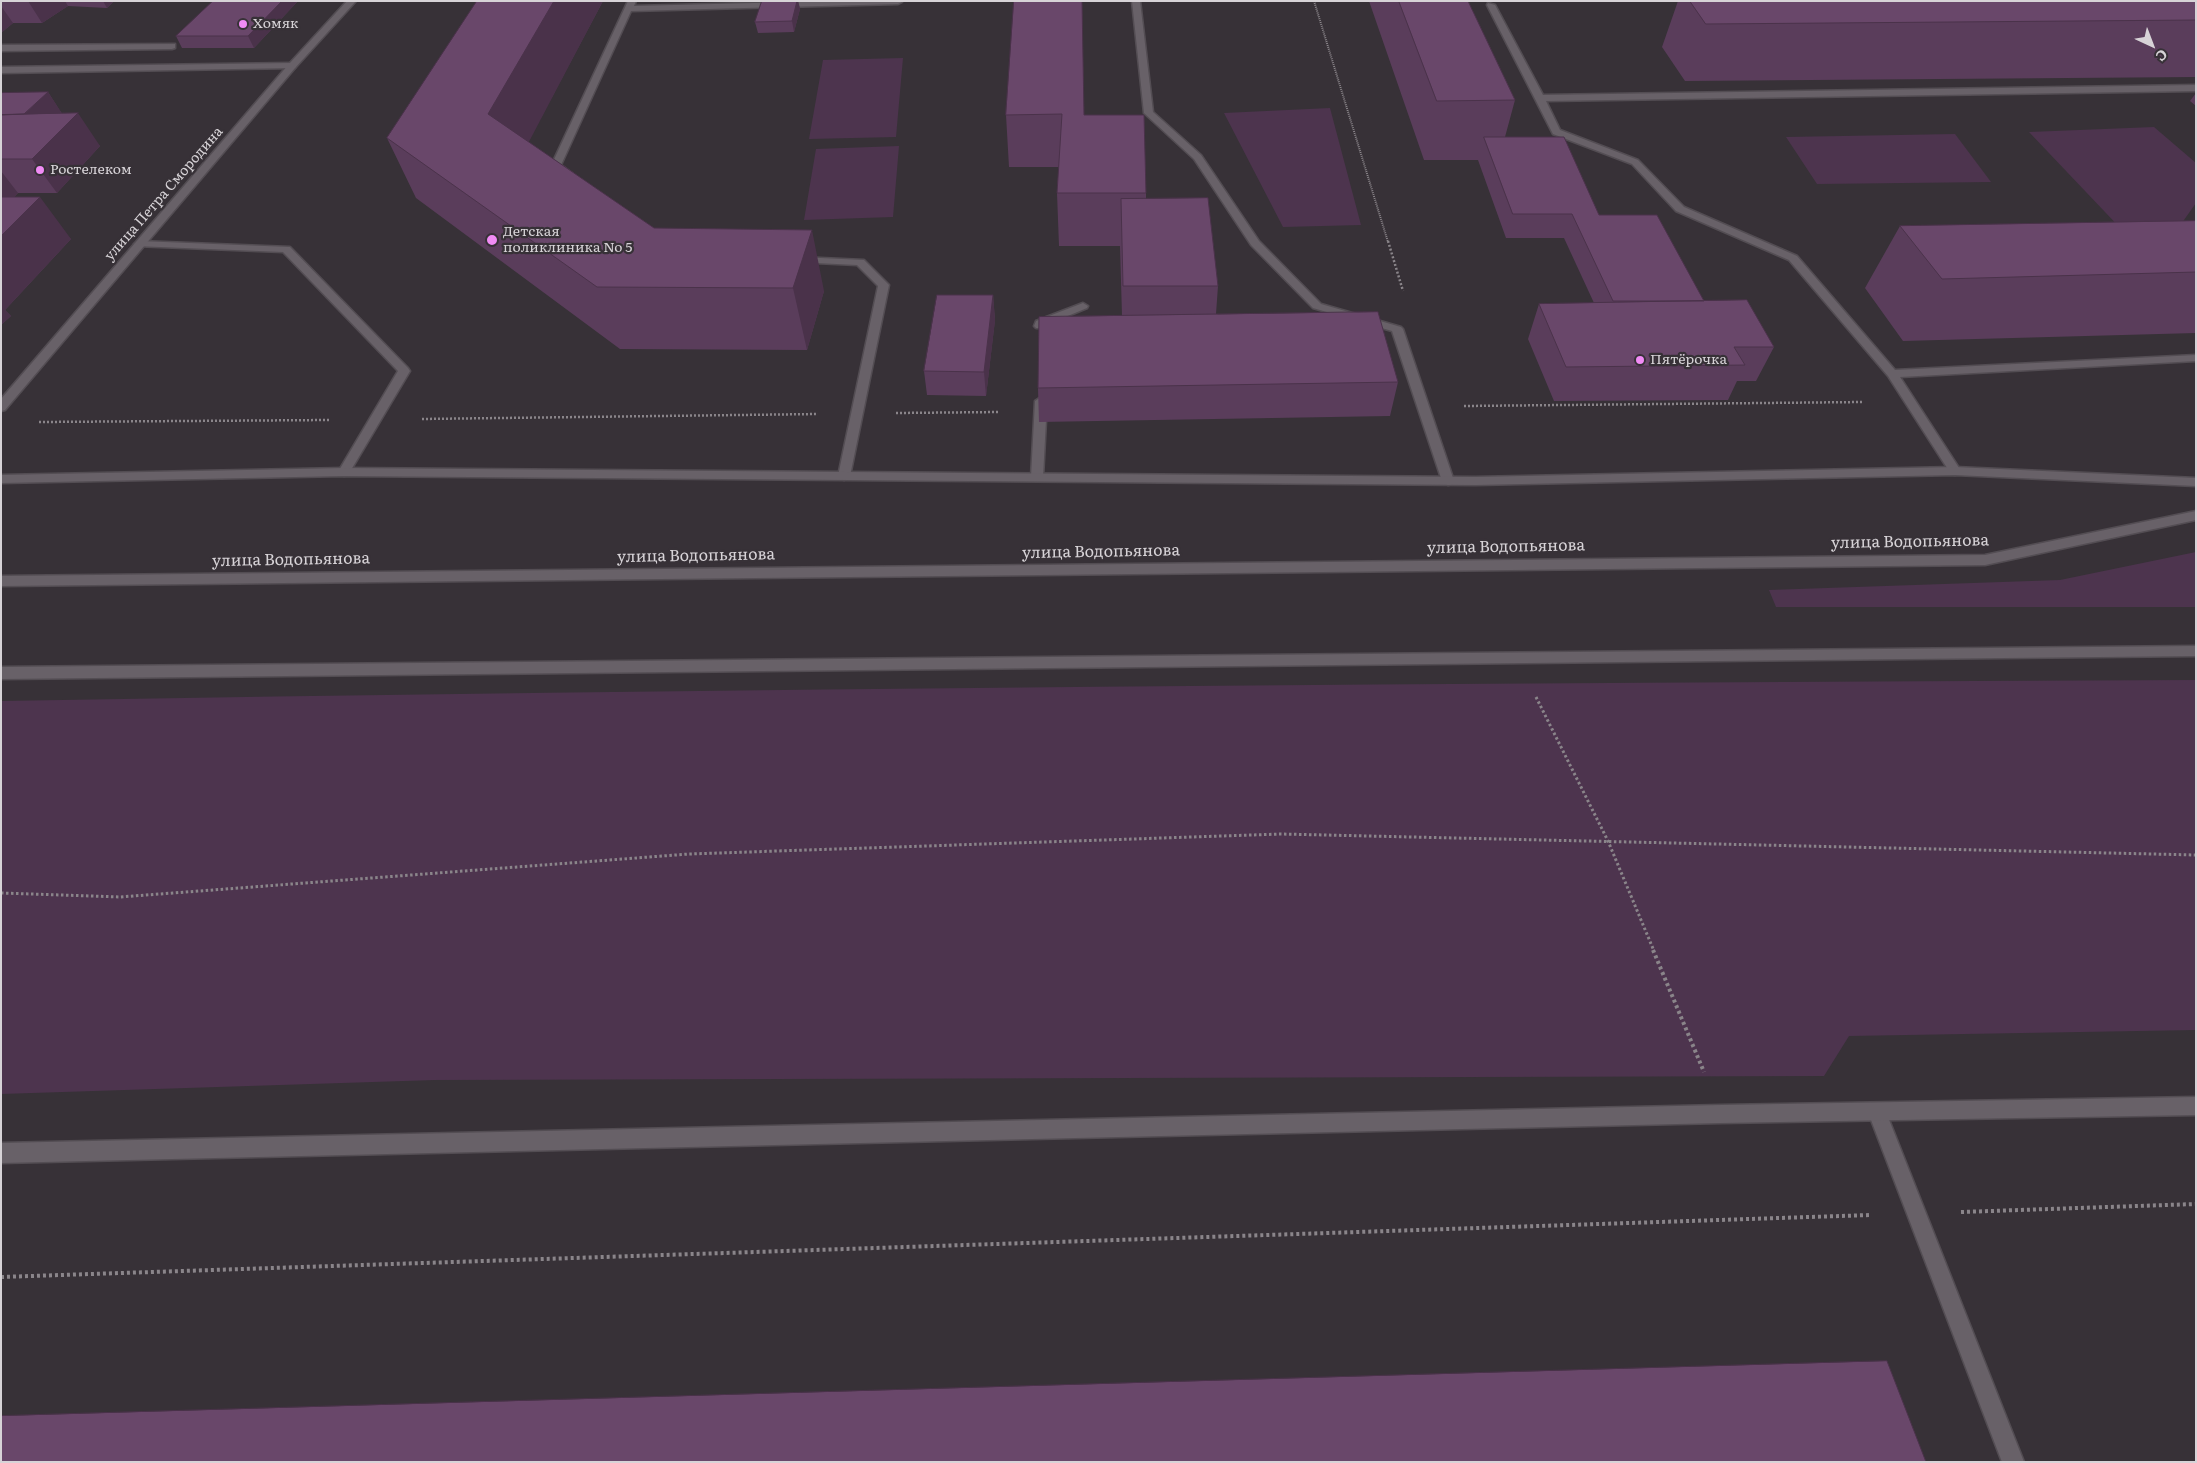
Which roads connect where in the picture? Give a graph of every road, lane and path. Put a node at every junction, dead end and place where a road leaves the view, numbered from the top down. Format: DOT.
graph roads {
  1 [pos="352,1"];
  2 [pos="1136,1"];
  3 [pos="1314,1"];
  4 [pos="898,2"];
  5 [pos="631,5"];
  6 [pos="1490,5"];
  7 [pos="1,48"];
  8 [pos="292,66"];
  9 [pos="149,69"];
  10 [pos="1,70"];
  11 [pos="2196,88"];
  12 [pos="1540,98"];
  13 [pos="580,183"];
  14 [pos="139,244"];
  15 [pos="790,260"];
  16 [pos="1083,306"];
  17 [pos="1397,329"];
  18 [pos="1040,343"];
  19 [pos="2196,358"];
  20 [pos="1892,374"];
  21 [pos="1041,392"];
  22 [pos="1910,401"];
  23 [pos="1423,407"];
  24 [pos="1,408"];
  25 [pos="1041,412"];
  26 [pos="857,413"];
  27 [pos="375,419"];
  28 [pos="35,422"];
  29 [pos="1955,471"];
  30 [pos="344,472"];
  31 [pos="844,476"];
  32 [pos="1037,477"];
  33 [pos="1,479"];
  34 [pos="1448,481"];
  35 [pos="2196,482"];
  36 [pos="2196,515"];
  37 [pos="1,581"];
  38 [pos="2196,651"];
  39 [pos="1,673"];
  40 [pos="1535,696"];
  41 [pos="1608,841"];
  42 [pos="2196,855"];
  43 [pos="1,893"];
  44 [pos="2196,1106"];
  45 [pos="1877,1112"];
  46 [pos="1721,1114"];
  47 [pos="1,1152"];
  48 [pos="2196,1204"];
  49 [pos="1916,1214"];
  50 [pos="1,1277"];
  51 [pos="2013,1462"];
  1 -- 8 [label="street, улица Петра Смородина"];
  2 -- 17 [label="street"];
  3 -- 17 [label="path"];
  4 -- 5 [label="street"];
  5 -- 13 [label="street"];
  6 -- 12 [label="street"];
  7 -- 9 [label="street"];
  8 -- 9 [label="street"];
  8 -- 14 [label="street, улица Петра Смородина"];
  9 -- 10 [label="street"];
  11 -- 12 [label="street"];
  12 -- 20 [label="street"];
  14 -- 24 [label="street, улица Петра Смородина"];
  14 -- 27 [label="street"];
  15 -- 26 [label="street"];
  16 -- 18 [label="street"];
  17 -- 23 [label="street"];
  19 -- 20 [label="street"];
  20 -- 22 [label="street"];
  21 -- 25 [label="street"];
  22 -- 23 [label="path"];
  22 -- 29 [label="street"];
  23 -- 34 [label="street"];
  25 -- 26 [label="path"];
  25 -- 32 [label="street"];
  26 -- 27 [label="path"];
  26 -- 31 [label="street"];
  27 -- 28 [label="path"];
  27 -- 30 [label="street"];
  29 -- 34 [label="street"];
  29 -- 35 [label="street"];
  30 -- 31 [label="street"];
  30 -- 33 [label="street"];
  31 -- 32 [label="street"];
  32 -- 34 [label="street"];
  36 -- 37 [label="street, улица Водопьянова"];
  38 -- 39 [label="street"];
  40 -- 41 [label="path"];
  41 -- 42 [label="path"];
  41 -- 43 [label="path"];
  41 -- 46 [label="path"];
  44 -- 45 [label="street"];
  45 -- 46 [label="street"];
  45 -- 49 [label="street"];
  46 -- 47 [label="street"];
  48 -- 49 [label="path"];
  49 -- 50 [label="path"];
  49 -- 51 [label="street"];
}
